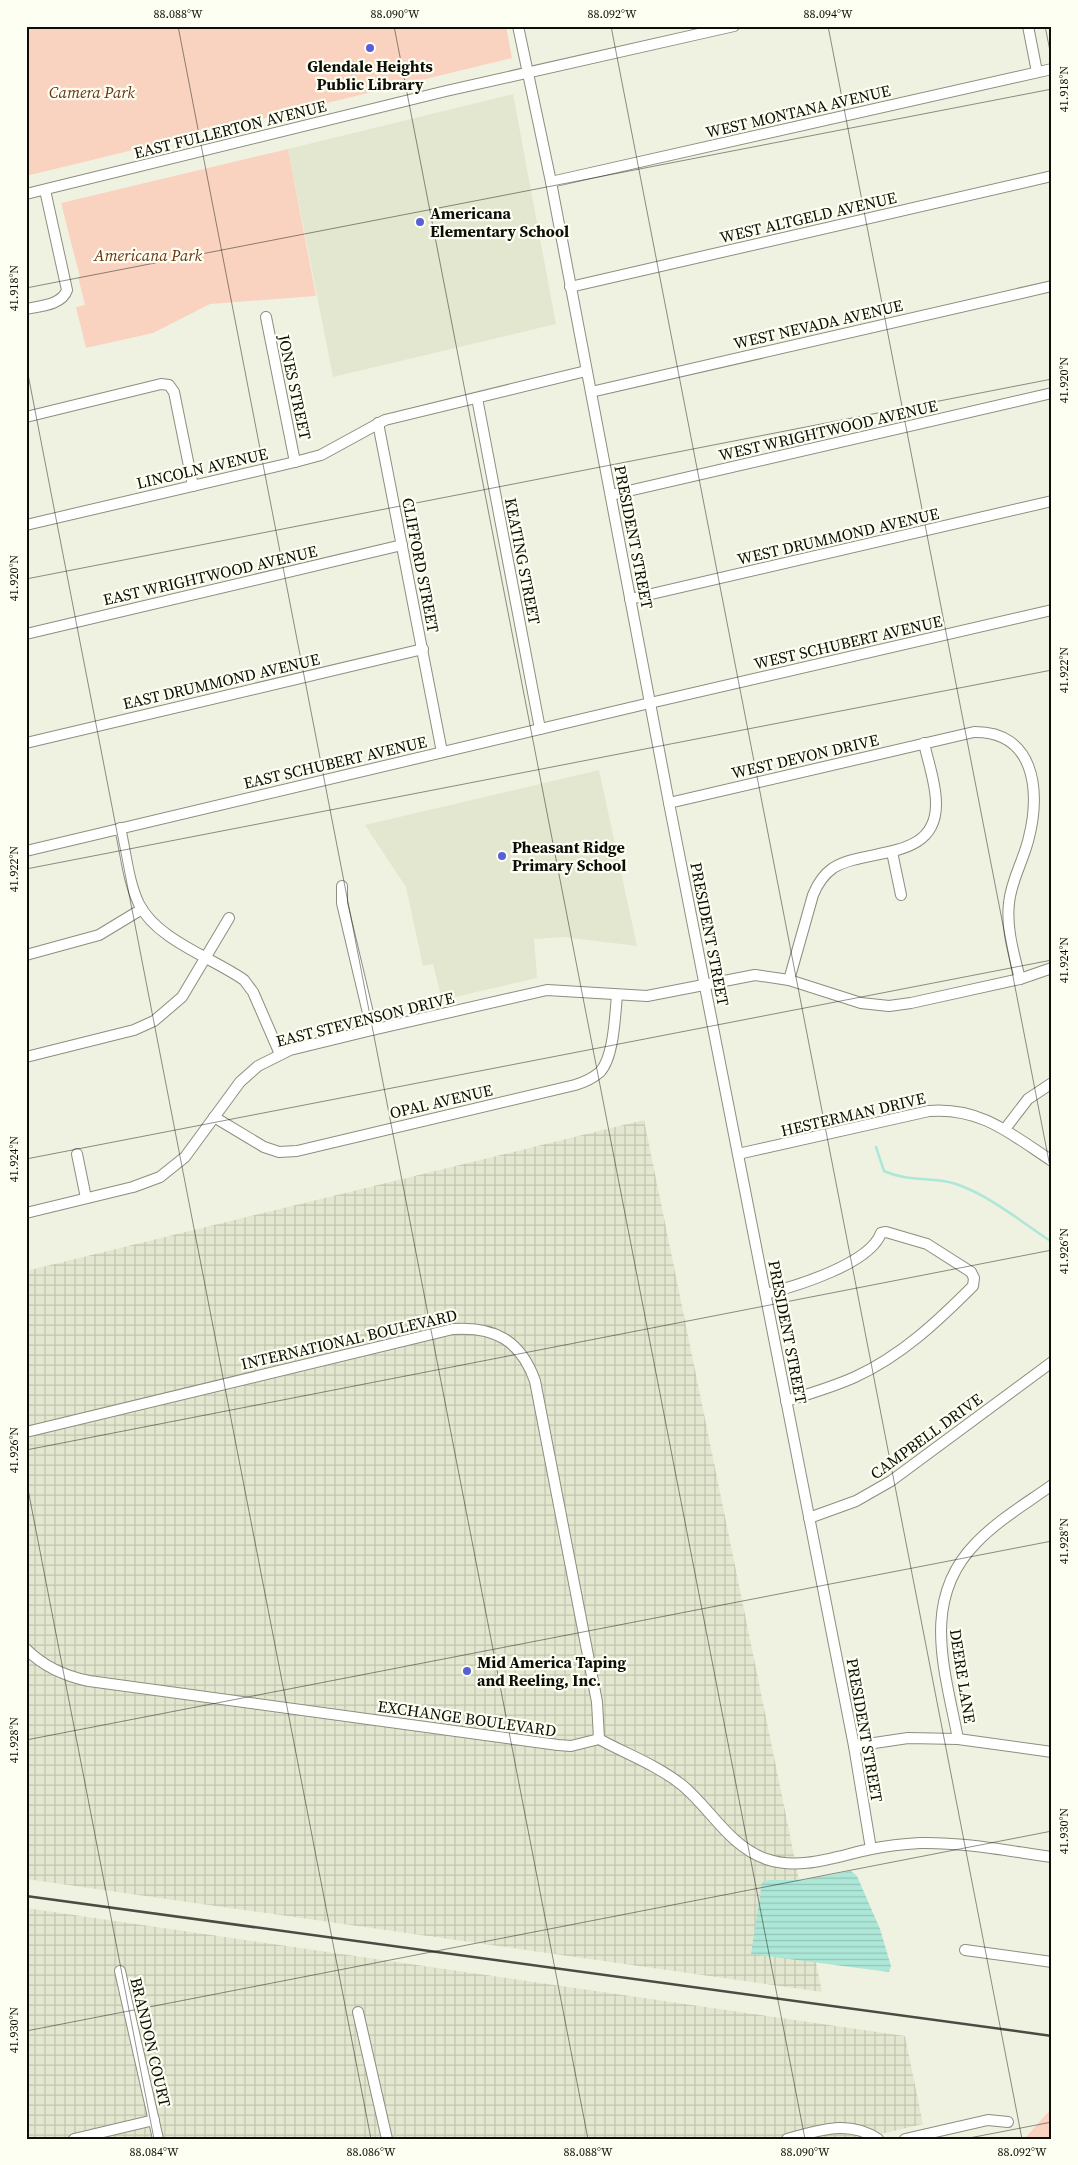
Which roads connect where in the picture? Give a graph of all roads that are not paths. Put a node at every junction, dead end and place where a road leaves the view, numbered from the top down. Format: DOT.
graph roads {
  1 [pos="518,26"];
  2 [pos="734,26"];
  3 [pos="1028,26"];
  4 [pos="1052,69"];
  5 [pos="1037,72"];
  6 [pos="528,73"];
  7 [pos="1052,176"];
  8 [pos="551,182"];
  9 [pos="45,190"];
  10 [pos="26,194"];
  11 [pos="1052,286"];
  12 [pos="570,288"];
  13 [pos="26,309"];
  14 [pos="266,317"];
  15 [pos="586,371"];
  16 [pos="591,392"];
  17 [pos="1052,393"];
  18 [pos="477,398"];
  19 [pos="26,417"];
  20 [pos="378,423"];
  21 [pos="295,462"];
  22 [pos="193,486"];
  23 [pos="611,495"];
  24 [pos="1052,501"];
  25 [pos="26,525"];
  26 [pos="402,545"];
  27 [pos="630,599"];
  28 [pos="1052,610"];
  29 [pos="26,634"];
  30 [pos="423,649"];
  31 [pos="650,703"];
  32 [pos="540,729"];
  33 [pos="26,743"];
  34 [pos="924,743"];
  35 [pos="442,752"];
  36 [pos="669,803"];
  37 [pos="120,828"];
  38 [pos="26,851"];
  39 [pos="892,852"];
  40 [pos="342,886"];
  41 [pos="901,895"];
  42 [pos="142,909"];
  43 [pos="229,918"];
  44 [pos="26,954"];
  45 [pos="204,956"];
  46 [pos="1052,968"];
  47 [pos="1020,979"];
  48 [pos="789,980"];
  49 [pos="704,984"];
  50 [pos="617,994"];
  51 [pos="372,1030"];
  52 [pos="280,1054"];
  53 [pos="26,1057"];
  54 [pos="1052,1083"];
  55 [pos="214,1117"];
  56 [pos="1005,1129"];
  57 [pos="77,1154"];
  58 [pos="738,1154"];
  59 [pos="1052,1161"];
  60 [pos="86,1198"];
  61 [pos="26,1213"];
  62 [pos="766,1294"];
  63 [pos="1052,1362"];
  64 [pos="786,1401"];
  65 [pos="26,1432"];
  66 [pos="1052,1485"];
  67 [pos="808,1518"];
  68 [pos="26,1649"];
  69 [pos="599,1739"];
  70 [pos="958,1739"];
  71 [pos="854,1746"];
  72 [pos="1052,1752"];
  73 [pos="871,1849"];
  74 [pos="1052,1857"];
  75 [pos="965,1950"];
  76 [pos="1052,1962"];
  77 [pos="120,1971"];
  78 [pos="358,2012"];
  79 [pos="154,2120"];
  80 [pos="1008,2122"];
  81 [pos="74,2139"];
  82 [pos="158,2139"];
  83 [pos="387,2139"];
  84 [pos="787,2139"];
  85 [pos="878,2139"];
  86 [pos="905,2139"];
  1 -- 6 [label="street, PRESIDENT STREET"];
  2 -- 6 [label="street, EAST FULLERTON AVENUE"];
  3 -- 5 [label="street"];
  4 -- 5 [label="street, WEST MONTANA AVENUE"];
  5 -- 8 [label="street, WEST MONTANA AVENUE"];
  6 -- 8 [label="street, PRESIDENT STREET"];
  6 -- 9 [label="street, EAST FULLERTON AVENUE"];
  7 -- 12 [label="street, WEST ALTGELD AVENUE"];
  8 -- 12 [label="street, PRESIDENT STREET"];
  9 -- 10 [label="street, EAST FULLERTON AVENUE"];
  9 -- 13 [label="street"];
  11 -- 16 [label="street, WEST NEVADA AVENUE"];
  12 -- 15 [label="street, PRESIDENT STREET"];
  14 -- 21 [label="street, JONES STREET"];
  15 -- 16 [label="street, PRESIDENT STREET"];
  15 -- 18 [label="street"];
  16 -- 23 [label="street, PRESIDENT STREET"];
  17 -- 23 [label="street, WEST WRIGHTWOOD AVENUE"];
  18 -- 20 [label="street"];
  18 -- 32 [label="street, KEATING STREET"];
  19 -- 22 [label="street"];
  20 -- 21 [label="street, LINCOLN AVENUE"];
  20 -- 26 [label="street, CLIFFORD STREET"];
  21 -- 22 [label="street, LINCOLN AVENUE"];
  22 -- 25 [label="street, LINCOLN AVENUE"];
  23 -- 27 [label="street, PRESIDENT STREET"];
  24 -- 27 [label="street, WEST DRUMMOND AVENUE"];
  26 -- 29 [label="street, EAST WRIGHTWOOD AVENUE"];
  26 -- 30 [label="street, CLIFFORD STREET"];
  27 -- 31 [label="street, PRESIDENT STREET"];
  28 -- 31 [label="street, WEST SCHUBERT AVENUE"];
  30 -- 33 [label="street, EAST DRUMMOND AVENUE"];
  30 -- 35 [label="street, CLIFFORD STREET"];
  31 -- 32 [label="street, EAST SCHUBERT AVENUE"];
  31 -- 36 [label="street, PRESIDENT STREET"];
  32 -- 35 [label="street, EAST SCHUBERT AVENUE"];
  34 -- 36 [label="street, WEST DEVON DRIVE"];
  34 -- 39 [label="street"];
  34 -- 47 [label="street, WEST DEVON DRIVE"];
  35 -- 37 [label="street, EAST SCHUBERT AVENUE"];
  36 -- 49 [label="street, PRESIDENT STREET"];
  37 -- 38 [label="street, EAST SCHUBERT AVENUE"];
  37 -- 42 [label="street"];
  39 -- 41 [label="street"];
  39 -- 48 [label="street"];
  40 -- 51 [label="street"];
  42 -- 44 [label="street"];
  42 -- 45 [label="street"];
  43 -- 45 [label="street"];
  45 -- 52 [label="street"];
  45 -- 53 [label="street"];
  46 -- 47 [label="street, EAST STEVENSON DRIVE"];
  47 -- 48 [label="street, EAST STEVENSON DRIVE"];
  48 -- 49 [label="street, EAST STEVENSON DRIVE"];
  49 -- 50 [label="street, EAST STEVENSON DRIVE"];
  49 -- 58 [label="street, PRESIDENT STREET"];
  50 -- 51 [label="street, EAST STEVENSON DRIVE"];
  50 -- 55 [label="street, OPAL AVENUE"];
  51 -- 52 [label="street, EAST STEVENSON DRIVE"];
  52 -- 55 [label="street, EAST STEVENSON DRIVE"];
  54 -- 56 [label="street"];
  55 -- 60 [label="street, EAST STEVENSON DRIVE"];
  56 -- 58 [label="street, HESTERMAN DRIVE"];
  56 -- 59 [label="street, HESTERMAN DRIVE"];
  57 -- 60 [label="street"];
  58 -- 62 [label="street, PRESIDENT STREET"];
  60 -- 61 [label="street, EAST STEVENSON DRIVE"];
  62 -- 64 [label="street, PRESIDENT STREET"];
  62 -- 64 [label="street"];
  63 -- 67 [label="street, CAMPBELL DRIVE"];
  64 -- 67 [label="street, PRESIDENT STREET"];
  65 -- 69 [label="street, INTERNATIONAL BOULEVARD"];
  66 -- 70 [label="street, DEERE LANE"];
  67 -- 71 [label="street, PRESIDENT STREET"];
  68 -- 69 [label="street, EXCHANGE BOULEVARD"];
  69 -- 73 [label="street"];
  70 -- 71 [label="street"];
  70 -- 72 [label="street"];
  71 -- 73 [label="street, PRESIDENT STREET"];
  73 -- 74 [label="street"];
  75 -- 76 [label="street"];
  77 -- 79 [label="street, BRANDON COURT"];
  78 -- 83 [label="street"];
  79 -- 81 [label="street"];
  79 -- 82 [label="street, BRANDON COURT"];
  80 -- 86 [label="street"];
  84 -- 85 [label="street"];
}
